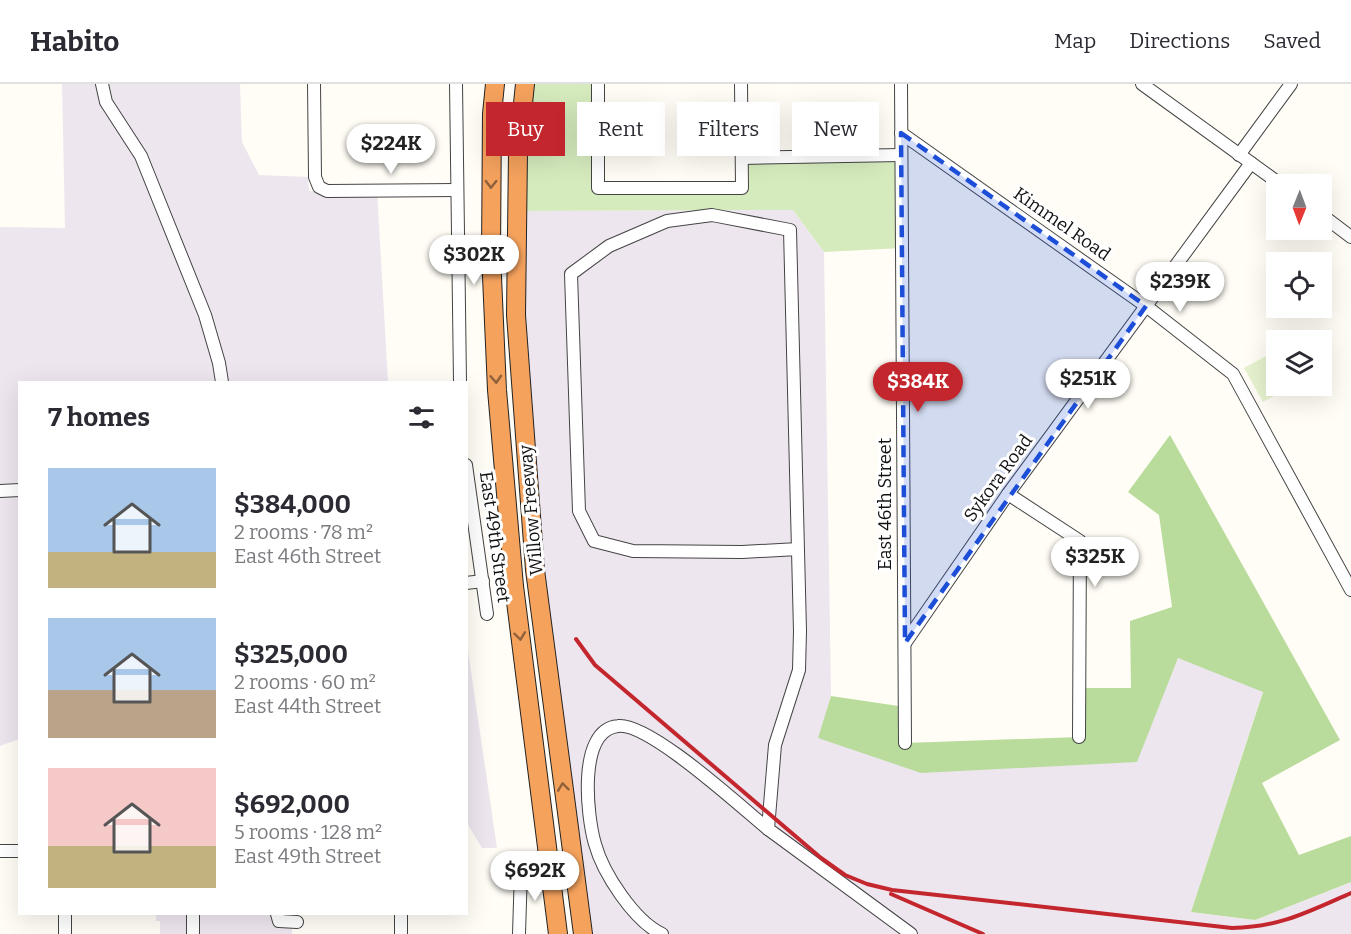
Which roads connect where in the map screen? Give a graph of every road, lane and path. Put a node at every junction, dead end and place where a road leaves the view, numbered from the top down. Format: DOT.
graph roads {
  1 [pos="102,84"];
  2 [pos="314,84"];
  3 [pos="456,84"];
  4 [pos="495,84"];
  5 [pos="525,84"];
  6 [pos="598,84"];
  7 [pos="741,84"];
  8 [pos="901,84"];
  9 [pos="1142,84"];
  10 [pos="1291,84"];
  11 [pos="901,133"];
  12 [pos="901,155"];
  13 [pos="1239,155"];
  14 [pos="742,158"];
  15 [pos="1251,163"];
  16 [pos="1266,174"];
  17 [pos="458,190"];
  18 [pos="1332,223"];
  19 [pos="1351,237"];
  20 [pos="1146,306"];
  21 [pos="222,381"];
  22 [pos="460,381"];
  23 [pos="468,479"];
  24 [pos="18,490"];
  25 [pos="0,491"];
  26 [pos="1008,494"];
  27 [pos="798,549"];
  28 [pos="483,581"];
  29 [pos="468,583"];
  30 [pos="1351,590"];
  31 [pos="488,614"];
  32 [pos="904,643"];
  33 [pos="1079,737"];
  34 [pos="905,743"];
  35 [pos="768,828"];
  36 [pos="0,851"];
  37 [pos="18,851"];
  38 [pos="521,870"];
  39 [pos="65,915"];
  40 [pos="193,915"];
  41 [pos="277,915"];
  42 [pos="401,915"];
  43 [pos="297,923"];
  44 [pos="65,934"];
  45 [pos="193,934"];
  46 [pos="401,934"];
  47 [pos="519,934"];
  48 [pos="558,934"];
  49 [pos="583,934"];
  50 [pos="662,934"];
  51 [pos="910,934"];
  1 -- 21 [label="street"];
  2 -- 17 [label="street"];
  3 -- 17 [label="street"];
  4 -- 48 [label="highway, Willow Freeway, one-way"];
  49 -- 5 [label="highway, Willow Freeway, one-way"];
  6 -- 14 [label="street"];
  7 -- 14 [label="street"];
  8 -- 11 [label="street, East 46th Street"];
  9 -- 13 [label="street"];
  10 -- 13 [label="street"];
  11 -- 12 [label="street, East 46th Street"];
  11 -- 20 [label="street, Kimmel Road"];
  12 -- 14 [label="street"];
  12 -- 32 [label="street, East 46th Street"];
  13 -- 15 [label="street"];
  15 -- 16 [label="street"];
  15 -- 20 [label="street, Sykora Road"];
  17 -- 22 [label="street"];
  18 -- 19 [label="street"];
  20 -- 26 [label="street, Sykora Road"];
  20 -- 30 [label="street, Kimmel Road"];
  23 -- 28 [label="street, East 49th Street"];
  24 -- 25 [label="street"];
  26 -- 32 [label="street, Sykora Road"];
  26 -- 33 [label="street"];
  27 -- 27 [label="street"];
  27 -- 35 [label="street"];
  28 -- 29 [label="street"];
  28 -- 31 [label="street, East 49th Street"];
  32 -- 34 [label="street, East 46th Street"];
  35 -- 50 [label="street"];
  35 -- 51 [label="street"];
  36 -- 37 [label="street"];
  38 -- 47 [label="street"];
  39 -- 44 [label="street"];
  40 -- 45 [label="street"];
  41 -- 43 [label="street"];
  42 -- 46 [label="street"];
}
